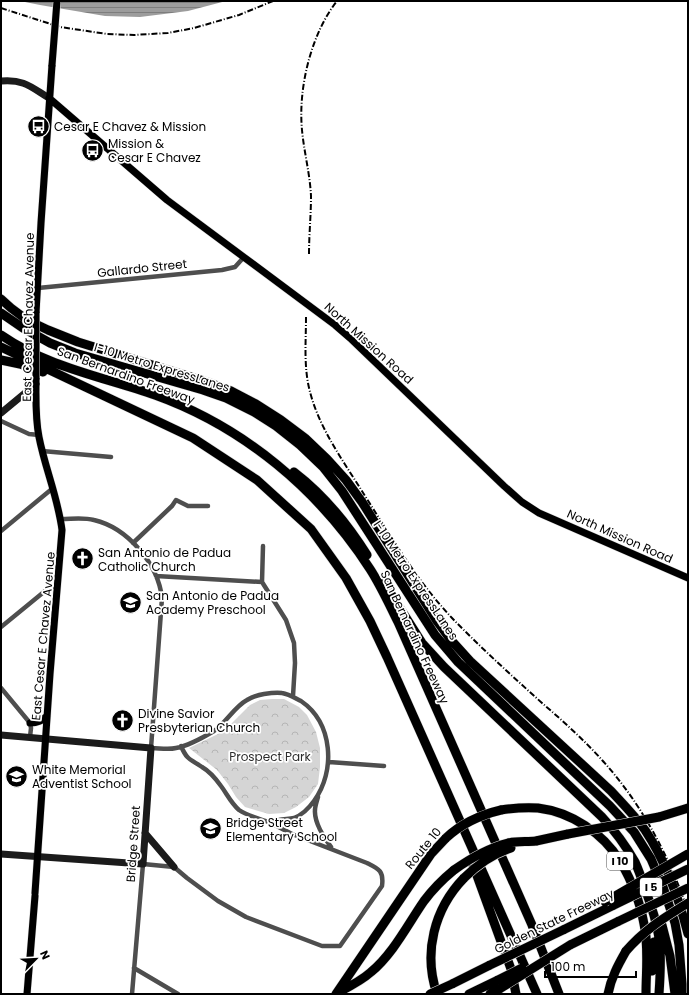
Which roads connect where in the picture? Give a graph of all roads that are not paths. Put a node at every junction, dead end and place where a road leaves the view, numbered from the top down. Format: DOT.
graph roads {
  1 [pos="57,1"];
  2 [pos="1,81"];
  3 [pos="49,98"];
  4 [pos="244,257"];
  5 [pos="38,288"];
  6 [pos="1,299"];
  7 [pos="1,313"];
  8 [pos="1,335"];
  9 [pos="1,347"];
  10 [pos="1,360"];
  11 [pos="36,381"];
  12 [pos="90,389"];
  13 [pos="1,412"];
  14 [pos="1,421"];
  15 [pos="229,431"];
  16 [pos="39,436"];
  17 [pos="42,451"];
  18 [pos="111,457"];
  19 [pos="53,488"];
  20 [pos="208,506"];
  21 [pos="60,519"];
  22 [pos="1,531"];
  23 [pos="134,543"];
  24 [pos="263,546"];
  25 [pos="156,576"];
  26 [pos="688,578"];
  27 [pos="262,582"];
  28 [pos="57,588"];
  29 [pos="1,627"];
  30 [pos="1,688"];
  31 [pos="293,696"];
  32 [pos="47,716"];
  33 [pos="30,723"];
  34 [pos="1,735"];
  35 [pos="30,737"];
  36 [pos="46,739"];
  37 [pos="182,746"];
  38 [pos="151,748"];
  39 [pos="329,762"];
  40 [pos="384,766"];
  41 [pos="319,794"];
  42 [pos="688,808"];
  43 [pos="688,814"];
  44 [pos="659,817"];
  45 [pos="269,822"];
  46 [pos="464,830"];
  47 [pos="145,833"];
  48 [pos="536,841"];
  49 [pos="332,849"];
  50 [pos="1,854"];
  51 [pos="688,854"];
  52 [pos="38,857"];
  53 [pos="143,864"];
  54 [pos="174,867"];
  55 [pos="688,869"];
  56 [pos="688,888"];
  57 [pos="648,896"];
  58 [pos="610,903"];
  59 [pos="688,903"];
  60 [pos="653,911"];
  61 [pos="688,934"];
  62 [pos="134,968"];
  63 [pos="499,984"];
  64 [pos="27,994"];
  65 [pos="132,994"];
  66 [pos="178,994"];
  67 [pos="336,994"];
  68 [pos="430,994"];
  69 [pos="437,994"];
  70 [pos="469,994"];
  71 [pos="490,994"];
  72 [pos="516,994"];
  73 [pos="537,994"];
  74 [pos="559,994"];
  75 [pos="608,994"];
  76 [pos="646,994"];
  77 [pos="649,994"];
  78 [pos="659,994"];
  79 [pos="675,994"];
  80 [pos="682,994"];
  1 -- 3 [label="main road, East Cesar E Chavez Avenue, bridge"];
  2 -- 3 [label="street"];
  3 -- 4 [label="main road, North Mission Road"];
  3 -- 5 [label="main road, East Cesar E Chavez Avenue"];
  4 -- 5 [label="street, Gallardo Street"];
  4 -- 26 [label="main road, North Mission Road"];
  5 -- 11 [label="main road, East Cesar E Chavez Avenue, bridge"];
  6 -- 61 [label="highway, I-10 Metro ExpressLanes"];
  7 -- 80 [label="highway, I-10 Metro ExpressLanes"];
  8 -- 15 [label="highway, San Bernardino Freeway"];
  9 -- 12 [label="highway"];
  10 -- 12 [label="highway"];
  11 -- 13 [label="street"];
  11 -- 16 [label="main road, East Cesar E Chavez Avenue"];
  12 -- 46 [label="highway"];
  14 -- 16 [label="street"];
  15 -- 57 [label="highway"];
  15 -- 74 [label="highway, San Bernardino Freeway"];
  16 -- 17 [label="main road, East Cesar E Chavez Avenue"];
  17 -- 18 [label="street"];
  17 -- 19 [label="main road, East Cesar E Chavez Avenue"];
  19 -- 21 [label="main road, East Cesar E Chavez Avenue"];
  19 -- 22 [label="street"];
  20 -- 23 [label="street"];
  21 -- 23 [label="street, Bridge Street"];
  21 -- 28 [label="main road, East Cesar E Chavez Avenue"];
  23 -- 25 [label="street, Bridge Street"];
  24 -- 27 [label="street"];
  25 -- 27 [label="street"];
  25 -- 38 [label="street, Bridge Street"];
  27 -- 31 [label="street"];
  28 -- 29 [label="street"];
  28 -- 32 [label="main road, East Cesar E Chavez Avenue"];
  30 -- 33 [label="street"];
  31 -- 37 [label="street"];
  31 -- 39 [label="street"];
  32 -- 33 [label="main road"];
  32 -- 36 [label="main road, East Cesar E Chavez Avenue"];
  33 -- 35 [label="street"];
  34 -- 35 [label="street"];
  35 -- 36 [label="street"];
  36 -- 38 [label="street"];
  36 -- 52 [label="main road, East Cesar E Chavez Avenue"];
  37 -- 38 [label="street"];
  37 -- 45 [label="street"];
  38 -- 47 [label="street, Bridge Street"];
  39 -- 40 [label="street"];
  39 -- 41 [label="street"];
  41 -- 45 [label="street"];
  41 -- 49 [label="street"];
  42 -- 44 [label="highway"];
  43 -- 44 [label="highway"];
  44 -- 48 [label="highway, bridge"];
  45 -- 49 [label="street"];
  46 -- 72 [label="highway"];
  46 -- 73 [label="highway"];
  47 -- 53 [label="street, Bridge Street"];
  47 -- 54 [label="street"];
  48 -- 67 [label="highway, bridge"];
  48 -- 69 [label="highway, bridge"];
  49 -- 54 [label="street"];
  50 -- 52 [label="street"];
  51 -- 58 [label="highway, bridge"];
  52 -- 53 [label="street"];
  52 -- 64 [label="main road, East Cesar E Chavez Avenue"];
  53 -- 54 [label="street"];
  53 -- 62 [label="street, Bridge Street"];
  55 -- 58 [label="highway, Golden State Freeway / I 5, bridge"];
  56 -- 63 [label="highway, I 5, bridge"];
  57 -- 60 [label="highway"];
  57 -- 77 [label="highway"];
  58 -- 68 [label="highway, Golden State Freeway, bridge"];
  59 -- 75 [label="highway, bridge"];
  60 -- 78 [label="highway"];
  60 -- 79 [label="highway"];
  62 -- 65 [label="street, Bridge Street"];
  62 -- 66 [label="street"];
  63 -- 70 [label="highway"];
  63 -- 71 [label="highway"];
  67 -- 76 [label="highway, Route 10 / I 10, bridge"];
}
